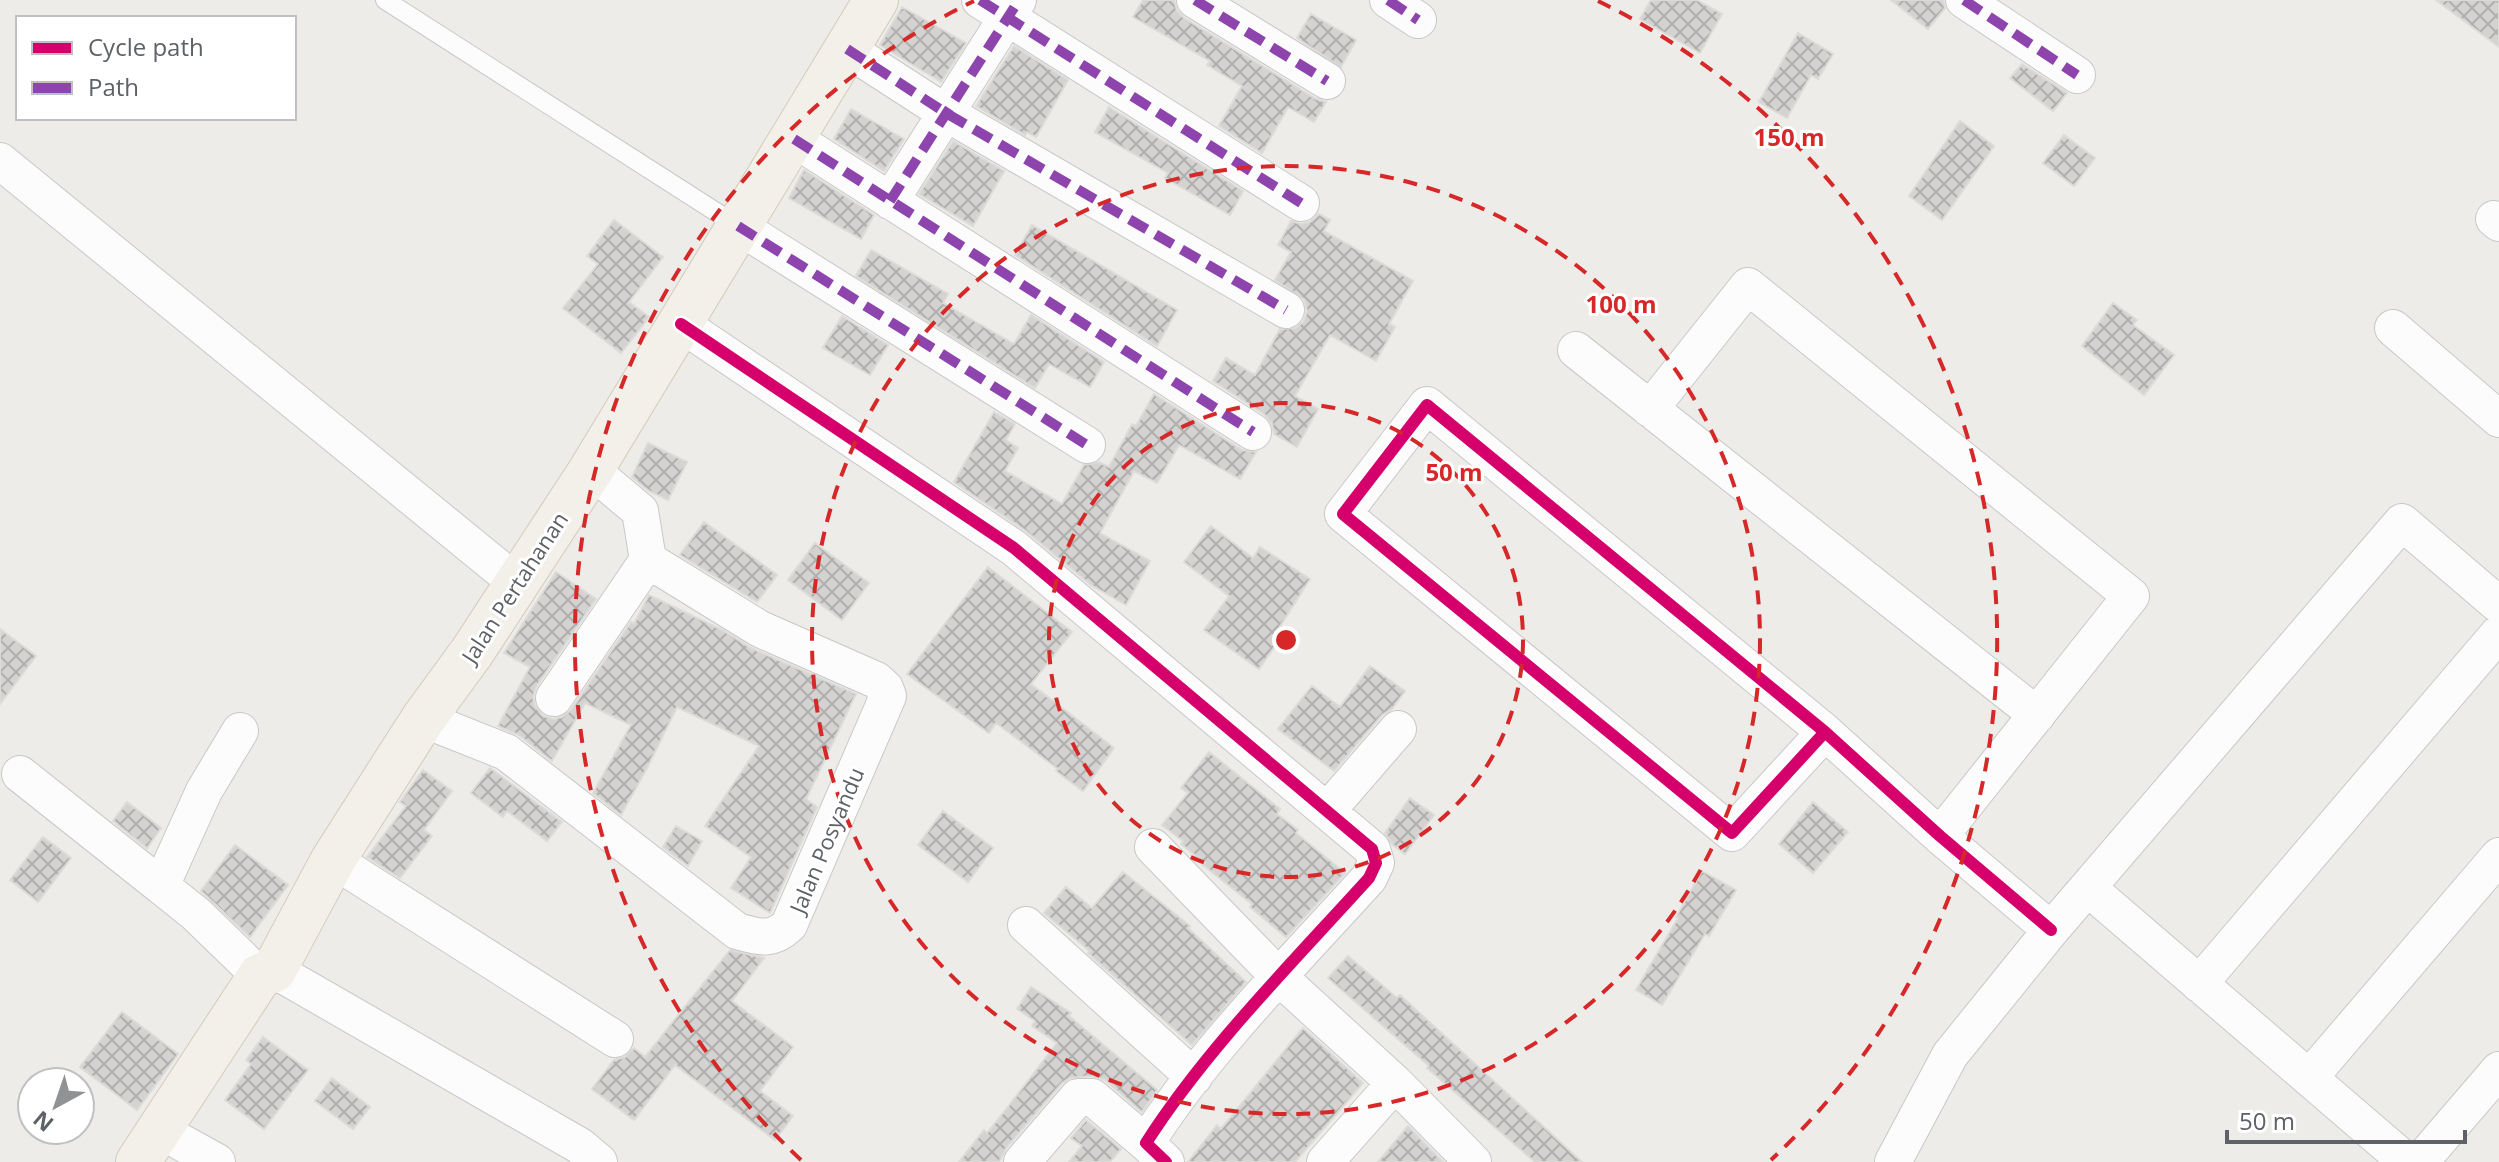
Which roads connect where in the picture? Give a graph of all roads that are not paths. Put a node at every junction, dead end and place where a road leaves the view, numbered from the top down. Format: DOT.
graph roads {
  1 [pos="385,0"];
  2 [pos="876,0"];
  3 [pos="1195,0"];
  4 [pos="1388,0"];
  5 [pos="1964,0"];
  6 [pos="1002,6"];
  7 [pos="1418,20"];
  8 [pos="847,49"];
  9 [pos="2077,75"];
  10 [pos="1327,81"];
  11 [pos="946,113"];
  12 [pos="794,139"];
  13 [pos="0,161"];
  14 [pos="890,201"];
  15 [pos="1301,203"];
  16 [pos="738,226"];
  17 [pos="1286,310"];
  18 [pos="681,324"];
  19 [pos="2393,328"];
  20 [pos="1576,350"];
  21 [pos="1650,409"];
  22 [pos="2499,419"];
  23 [pos="1253,432"];
  24 [pos="1087,445"];
  25 [pos="591,470"];
  26 [pos="648,560"];
  27 [pos="517,583"];
  28 [pos="2499,605"];
  29 [pos="2499,633"];
  30 [pos="554,698"];
  31 [pos="2037,715"];
  32 [pos="423,719"];
  33 [pos="1398,729"];
  34 [pos="240,731"];
  35 [pos="1825,732"];
  36 [pos="20,774"];
  37 [pos="1327,811"];
  38 [pos="1940,836"];
  39 [pos="1153,847"];
  40 [pos="2499,856"];
  41 [pos="333,860"];
  42 [pos="161,886"];
  43 [pos="2088,888"];
  44 [pos="1026,925"];
  45 [pos="2051,930"];
  46 [pos="267,973"];
  47 [pos="1280,978"];
  48 [pos="2199,984"];
  49 [pos="615,1039"];
  50 [pos="2499,1070"];
  51 [pos="1194,1077"];
  52 [pos="2309,1078"];
  53 [pos="1395,1083"];
  54 [pos="148,1146"];
  55 [pos="1156,1152"];
  56 [pos="217,1162"];
  57 [pos="599,1162"];
  58 [pos="1022,1162"];
  59 [pos="1325,1162"];
  60 [pos="1473,1162"];
  61 [pos="1893,1162"];
  62 [pos="2407,1162"];
  63 [pos="2420,1162"];
  1 -- 16 [label="lane"];
  2 -- 8 [label="main road, Jalan Pertahanan"];
  3 -- 10 [label="street"];
  4 -- 7 [label="street"];
  5 -- 9 [label="street"];
  6 -- 11 [label="street"];
  6 -- 15 [label="street"];
  8 -- 11 [label="street"];
  8 -- 12 [label="main road, Jalan Pertahanan"];
  11 -- 14 [label="street"];
  11 -- 17 [label="street"];
  12 -- 14 [label="street"];
  12 -- 16 [label="main road, Jalan Pertahanan"];
  13 -- 27 [label="street"];
  14 -- 23 [label="street"];
  16 -- 18 [label="main road, Jalan Pertahanan"];
  16 -- 24 [label="street"];
  18 -- 25 [label="main road, Jalan Pertahanan"];
  18 -- 37 [label="street"];
  19 -- 22 [label="street"];
  20 -- 21 [label="street"];
  21 -- 31 [label="street"];
  21 -- 31 [label="street"];
  25 -- 26 [label="street"];
  25 -- 27 [label="main road, Jalan Pertahanan"];
  26 -- 30 [label="street"];
  26 -- 32 [label="street, Jalan Posyandu"];
  27 -- 32 [label="main road, Jalan Pertahanan"];
  28 -- 43 [label="street"];
  29 -- 48 [label="street"];
  31 -- 38 [label="street"];
  32 -- 41 [label="main road, Jalan Pertahanan"];
  33 -- 37 [label="street"];
  34 -- 42 [label="street"];
  35 -- 35 [label="street"];
  35 -- 38 [label="street"];
  36 -- 42 [label="street"];
  37 -- 47 [label="street"];
  38 -- 45 [label="street"];
  39 -- 47 [label="street"];
  40 -- 52 [label="street"];
  41 -- 46 [label="main road, Jalan Pertahanan"];
  41 -- 49 [label="street"];
  42 -- 46 [label="street"];
  43 -- 45 [label="street"];
  43 -- 48 [label="street"];
  44 -- 51 [label="street"];
  45 -- 61 [label="street"];
  46 -- 54 [label="main road, Jalan Pertahanan"];
  46 -- 57 [label="street"];
  47 -- 51 [label="street"];
  47 -- 53 [label="street"];
  48 -- 52 [label="street"];
  50 -- 63 [label="street"];
  51 -- 55 [label="street"];
  52 -- 62 [label="street"];
  53 -- 59 [label="street"];
  53 -- 60 [label="street"];
  54 -- 56 [label="street"];
  55 -- 58 [label="street"];
}
